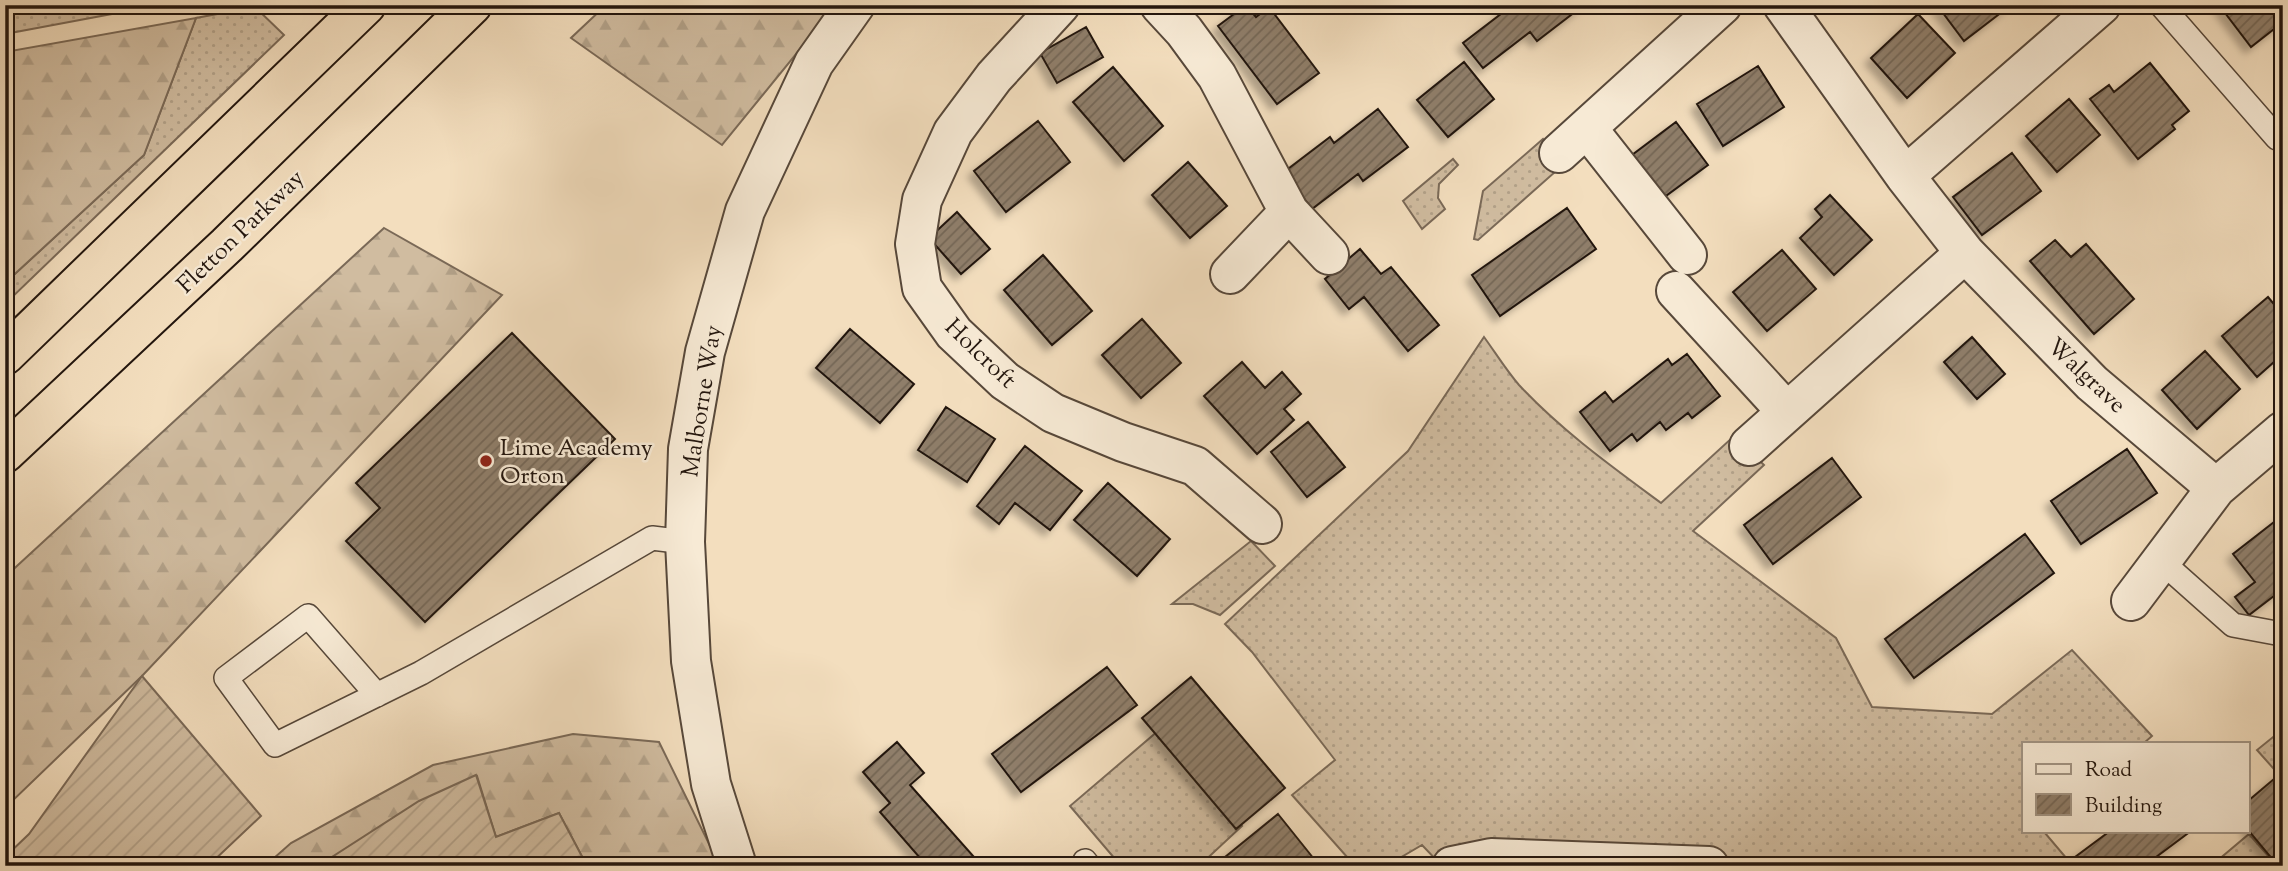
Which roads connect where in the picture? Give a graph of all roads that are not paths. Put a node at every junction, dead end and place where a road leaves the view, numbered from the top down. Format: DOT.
graph roads {
  1 [pos="366,5"];
  2 [pos="472,5"];
  3 [pos="855,5"];
  4 [pos="1060,5"];
  5 [pos="1160,5"];
  6 [pos="1723,5"];
  7 [pos="1783,5"];
  8 [pos="2101,5"];
  9 [pos="2161,5"];
  10 [pos="1587,128"];
  11 [pos="2283,140"];
  12 [pos="1559,153"];
  13 [pos="1905,176"];
  14 [pos="1289,212"];
  15 [pos="1965,253"];
  16 [pos="1329,255"];
  17 [pos="1230,274"];
  18 [pos="5,355"];
  19 [pos="1786,411"];
  20 [pos="2283,431"];
  21 [pos="1749,446"];
  22 [pos="5,453"];
  23 [pos="2216,488"];
  24 [pos="1262,524"];
  25 [pos="685,542"];
  26 [pos="2161,561"];
  27 [pos="2131,601"];
  28 [pos="2276,632"];
  29 [pos="377,695"];
  30 [pos="737,866"];
  31 [pos="1452,866"];
  32 [pos="1709,866"];
  1 -- 18 [label="highway"];
  2 -- 22 [label="highway, Fletton Parkway"];
  3 -- 25 [label="street, Malborne Way"];
  4 -- 24 [label="street, Holcroft"];
  5 -- 14 [label="street"];
  6 -- 10 [label="street"];
  7 -- 13 [label="street, Walgrave"];
  8 -- 13 [label="street"];
  9 -- 11 [label="lane"];
  10 -- 12 [label="street"];
  10 -- 19 [label="street"];
  13 -- 15 [label="street, Walgrave"];
  14 -- 16 [label="street"];
  14 -- 17 [label="street"];
  15 -- 19 [label="street"];
  15 -- 23 [label="street, Walgrave"];
  19 -- 21 [label="street"];
  20 -- 23 [label="street"];
  23 -- 26 [label="street"];
  25 -- 29 [label="lane"];
  25 -- 30 [label="street, Malborne Way"];
  26 -- 27 [label="street"];
  26 -- 28 [label="lane"];
  29 -- 29 [label="lane"];
  31 -- 32 [label="street"];
}
